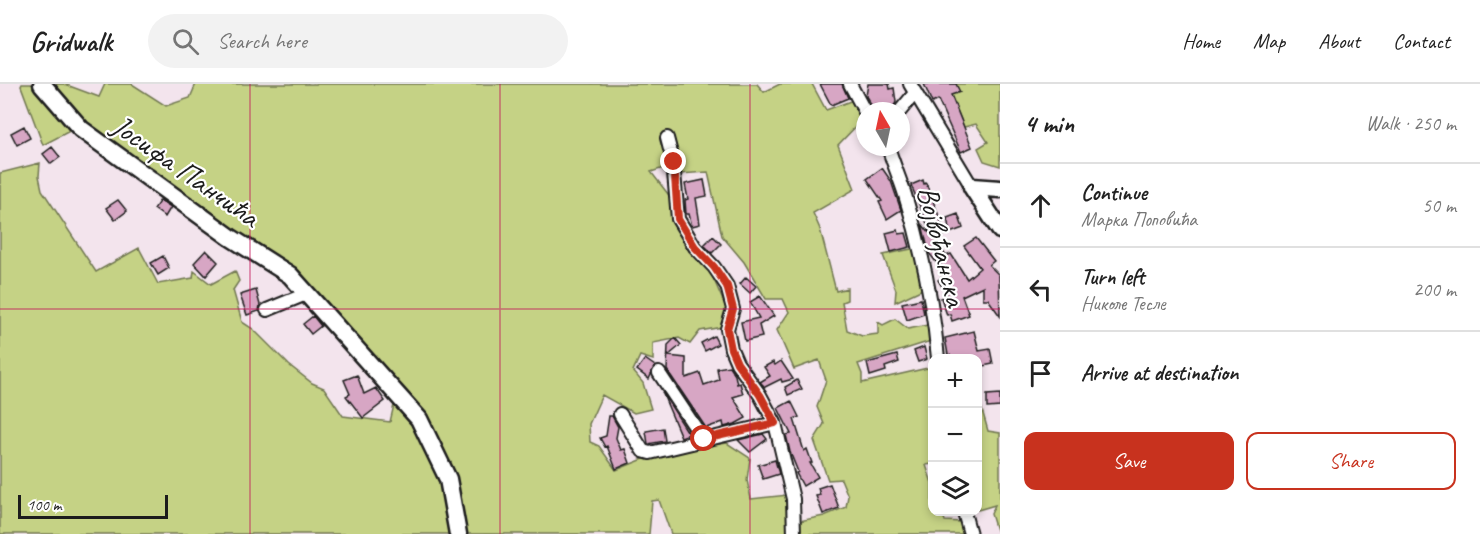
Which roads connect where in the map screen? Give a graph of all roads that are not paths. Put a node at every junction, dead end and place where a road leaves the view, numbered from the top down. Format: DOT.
graph roads {
  1 [pos="42,84"];
  2 [pos="850,84"];
  3 [pos="913,89"];
  4 [pos="860,102"];
  5 [pos="905,102"];
  6 [pos="667,138"];
  7 [pos="891,156"];
  8 [pos="972,187"];
  9 [pos="1000,189"];
  10 [pos="1000,230"];
  11 [pos="306,294"];
  12 [pos="267,310"];
  13 [pos="938,354"];
  14 [pos="659,373"];
  15 [pos="620,414"];
  16 [pos="775,423"];
  17 [pos="704,439"];
  18 [pos="965,516"];
  19 [pos="458,534"];
  20 [pos="794,534"];
  21 [pos="970,534"];
  1 -- 11 [label="street, Јосифа Панчића"];
  2 -- 4 [label="street"];
  3 -- 5 [label="street"];
  3 -- 8 [label="street"];
  6 -- 16 [label="street"];
  7 -- 13 [label="street, Војвођанска"];
  8 -- 9 [label="street"];
  8 -- 10 [label="street"];
  11 -- 12 [label="street"];
  11 -- 19 [label="street, Јосифа Панчића"];
  14 -- 17 [label="street"];
  15 -- 17 [label="street"];
  16 -- 17 [label="street"];
  16 -- 20 [label="street"];
  18 -- 21 [label="street"];
}
